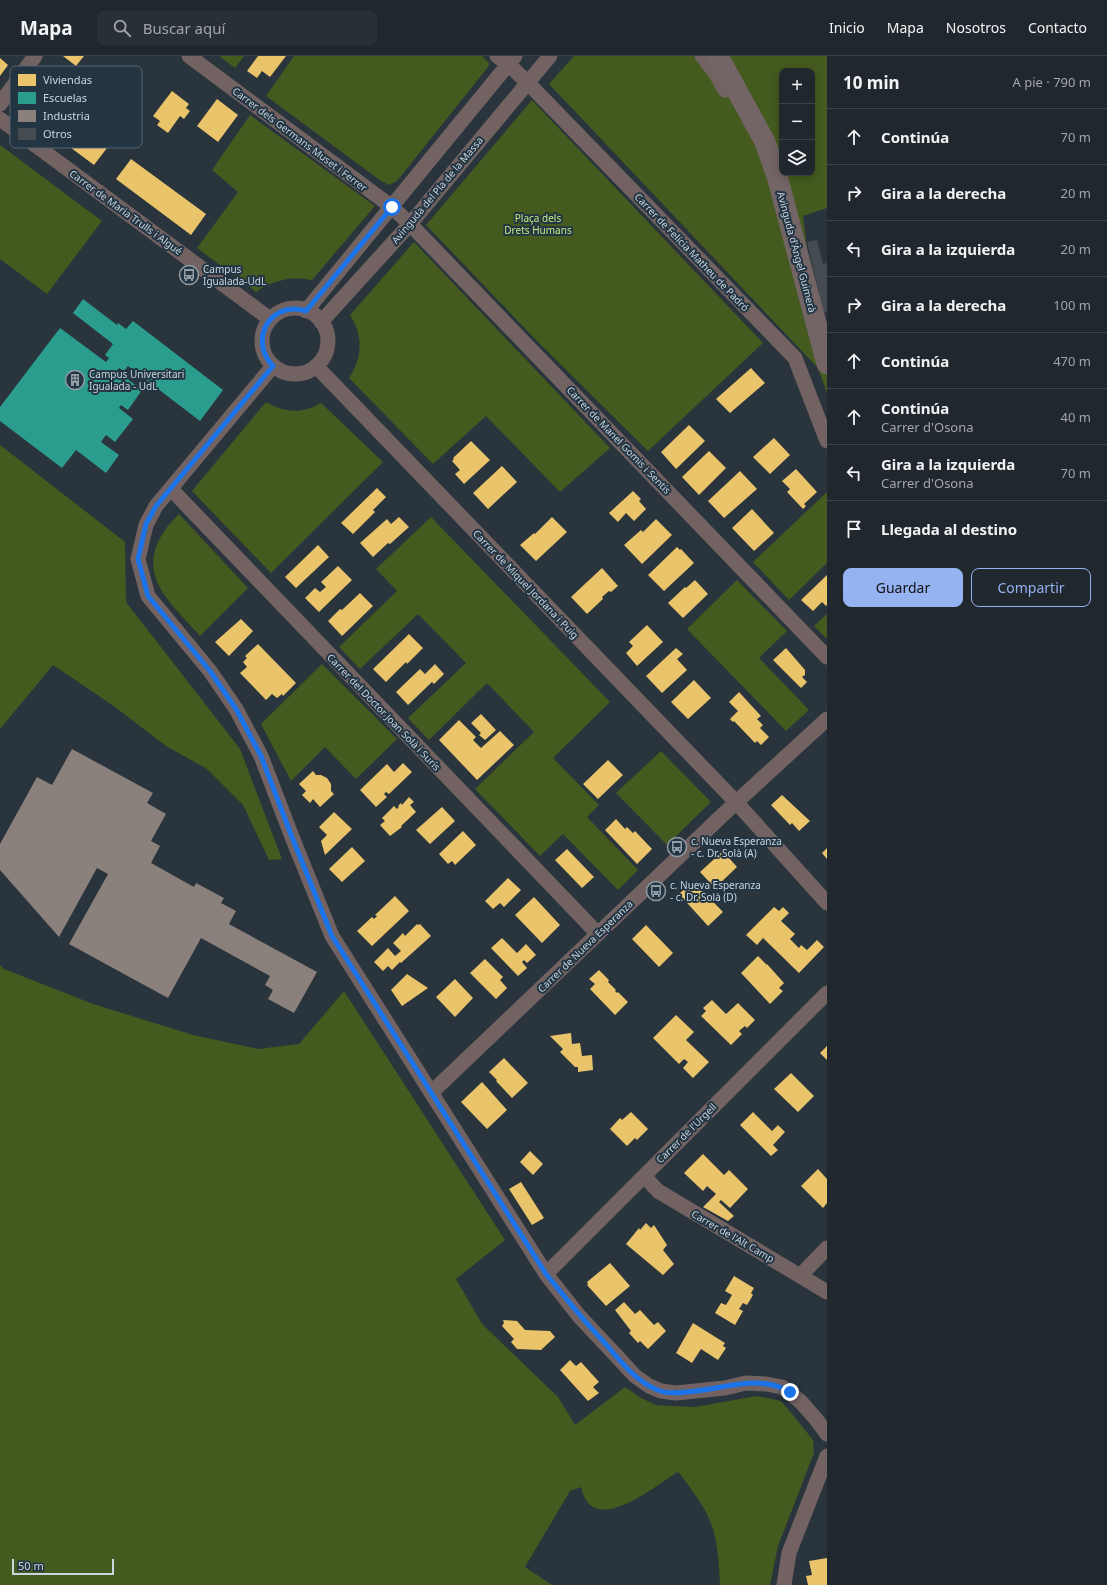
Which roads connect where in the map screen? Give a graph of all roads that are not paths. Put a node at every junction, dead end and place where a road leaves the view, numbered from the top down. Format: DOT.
graph roads {
  1 [pos="35,56"];
  2 [pos="189,56"];
  3 [pos="550,56"];
  4 [pos="702,56"];
  5 [pos="718,56"];
  6 [pos="506,59"];
  7 [pos="28,66"];
  8 [pos="528,83"];
  9 [pos="10,90"];
  10 [pos="0,104"];
  11 [pos="0,119"];
  12 [pos="10,126"];
  13 [pos="764,142"];
  14 [pos="39,148"];
  15 [pos="392,207"];
  16 [pos="410,224"];
  17 [pos="306,311"];
  18 [pos="270,319"];
  19 [pos="321,322"];
  20 [pos="827,364"];
  21 [pos="273,366"];
  22 [pos="316,366"];
  23 [pos="827,441"];
  24 [pos="170,489"];
  25 [pos="827,657"];
  26 [pos="827,719"];
  27 [pos="736,802"];
  28 [pos="827,903"];
  29 [pos="598,934"];
  30 [pos="827,993"];
  31 [pos="432,1092"];
  32 [pos="644,1176"];
  33 [pos="827,1248"];
  34 [pos="546,1274"];
  35 [pos="800,1276"];
  36 [pos="827,1292"];
  37 [pos="827,1434"];
  38 [pos="827,1456"];
  39 [pos="784,1585"];
  1 -- 7 [label="street"];
  2 -- 15 [label="street, Carrer dels Germans Muset i Ferrer"];
  3 -- 8 [label="street, Avinguda del Pla de la Massa"];
  4 -- 13 [label="street"];
  5 -- 13 [label="street, Avinguda d'Àngel Guimerà"];
  6 -- 8 [label="street, Carrer de Felícia Matheu de Padró"];
  6 -- 15 [label="street"];
  8 -- 16 [label="street, Avinguda del Pla de la Massa"];
  8 -- 23 [label="street, Carrer de Felícia Matheu de Padró"];
  9 -- 10 [label="street"];
  11 -- 12 [label="street, Carrer de Maria Trulls i Algué"];
  13 -- 20 [label="street, Avinguda d'Àngel Guimerà"];
  14 -- 18 [label="street, Carrer de Maria Trulls i Algué"];
  15 -- 16 [label="street, Carrer dels Germans Muset i Ferrer"];
  15 -- 17 [label="street"];
  16 -- 19 [label="street, Avinguda del Pla de la Massa"];
  16 -- 25 [label="street, Carrer de Manel Gomis i Sentís"];
  17 -- 18 [label="street"];
  17 -- 19 [label="street"];
  18 -- 21 [label="street"];
  19 -- 22 [label="street"];
  21 -- 22 [label="street"];
  21 -- 24 [label="street"];
  22 -- 27 [label="street, Carrer de Miquel Jordana i Puig"];
  24 -- 29 [label="street, Carrer del Doctor Joan Solà i Surís"];
  24 -- 31 [label="street"];
  26 -- 27 [label="street, Carrer de Nueva Esperanza"];
  27 -- 28 [label="street, Carrer de Miquel Jordana i Puig"];
  27 -- 29 [label="street, Carrer de Nueva Esperanza"];
  29 -- 31 [label="street, Carrer de Nueva Esperanza"];
  30 -- 32 [label="street, Carrer de l'Urgell"];
  31 -- 34 [label="street"];
  32 -- 34 [label="street, Carrer de l'Urgell"];
  32 -- 35 [label="street, Carrer de l'Alt Camp"];
  33 -- 35 [label="street"];
  34 -- 37 [label="street"];
  35 -- 36 [label="street, Carrer de l'Alt Camp"];
  38 -- 39 [label="street"];
}
